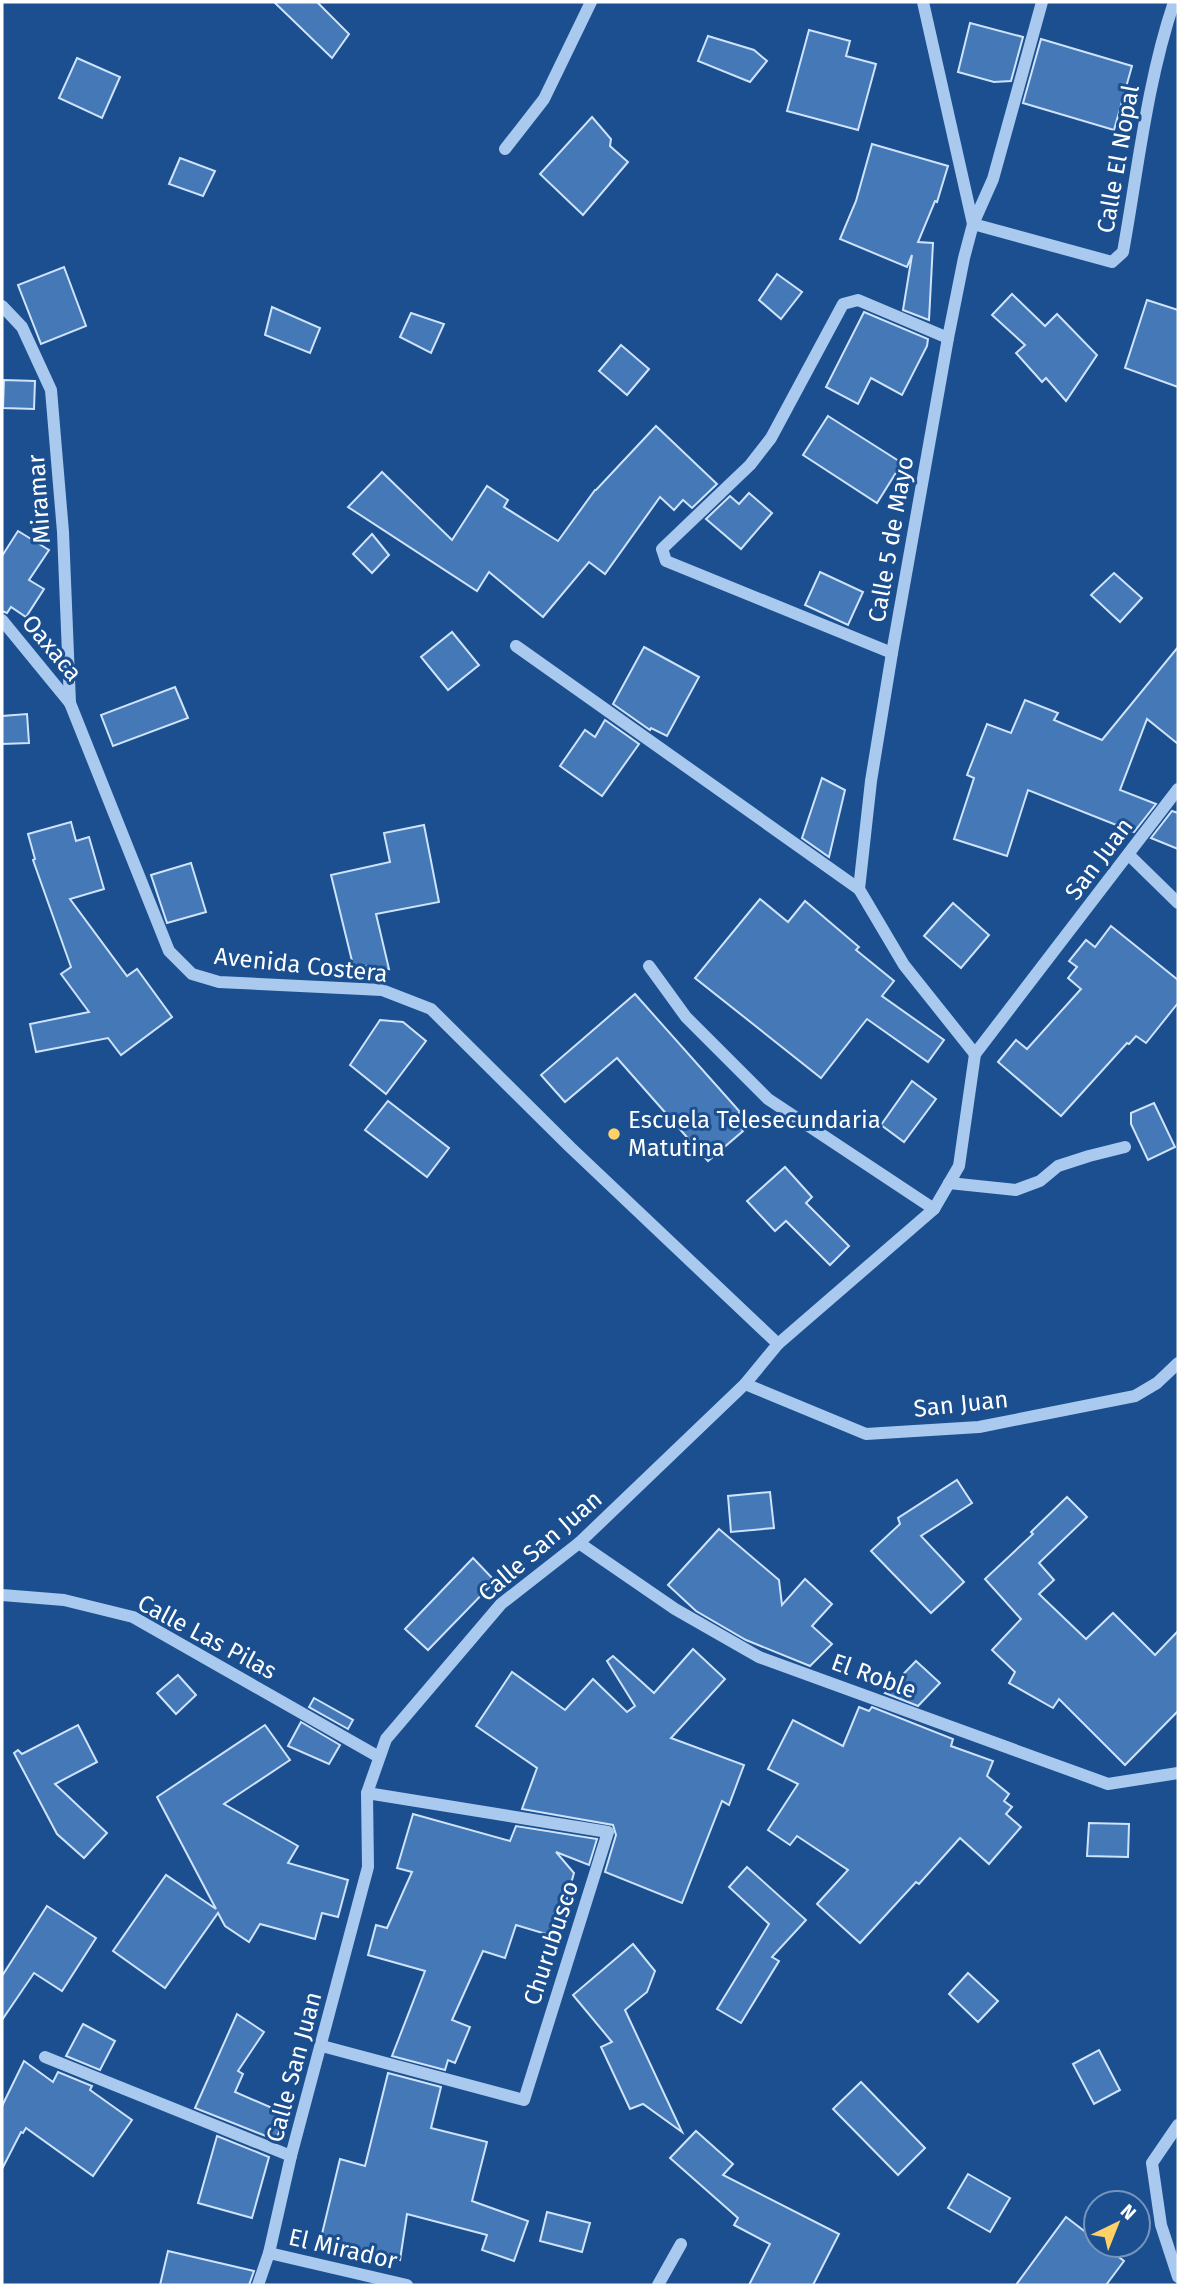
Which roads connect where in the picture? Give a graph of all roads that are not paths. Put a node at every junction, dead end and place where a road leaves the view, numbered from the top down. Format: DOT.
graph roads {
  1 [pos="591,2"];
  2 [pos="923,2"];
  3 [pos="1042,2"];
  4 [pos="1174,2"];
  5 [pos="505,149"];
  6 [pos="973,224"];
  7 [pos="2,306"];
  8 [pos="948,338"];
  9 [pos="2,620"];
  10 [pos="516,646"];
  11 [pos="892,653"];
  12 [pos="71,703"];
  13 [pos="1178,789"];
  14 [pos="1129,855"];
  15 [pos="859,889"];
  16 [pos="1178,903"];
  17 [pos="649,966"];
  18 [pos="975,1054"];
  19 [pos="1125,1147"];
  20 [pos="949,1183"];
  21 [pos="934,1209"];
  22 [pos="778,1343"];
  23 [pos="1178,1363"];
  24 [pos="745,1384"];
  25 [pos="579,1543"];
  26 [pos="2,1595"];
  27 [pos="379,1757"];
  28 [pos="1178,1773"];
  29 [pos="367,1793"];
  30 [pos="322,2046"];
  31 [pos="45,2057"];
  32 [pos="1178,2124"];
  33 [pos="291,2156"];
  34 [pos="681,2244"];
  35 [pos="269,2253"];
  36 [pos="1178,2277"];
  37 [pos="258,2285"];
  38 [pos="407,2285"];
  39 [pos="658,2285"];
  1 -- 5 [label="street"];
  2 -- 6 [label="street, Calle 5 de Mayo"];
  3 -- 6 [label="street"];
  4 -- 6 [label="street, Calle El Nopal"];
  6 -- 8 [label="street, Calle 5 de Mayo"];
  7 -- 12 [label="street, Miramar"];
  8 -- 11 [label="street, Calle 5 de Mayo"];
  8 -- 11 [label="street"];
  9 -- 12 [label="street, Oaxaca"];
  10 -- 15 [label="street"];
  11 -- 15 [label="street, Calle 5 de Mayo"];
  12 -- 22 [label="street, Avenida Costera"];
  13 -- 14 [label="street, San Juan"];
  14 -- 16 [label="street"];
  14 -- 18 [label="street, San Juan"];
  15 -- 18 [label="street"];
  17 -- 21 [label="street"];
  18 -- 20 [label="street, Calle San Juan"];
  19 -- 20 [label="street"];
  20 -- 21 [label="street, Calle San Juan"];
  21 -- 22 [label="street, Calle San Juan"];
  22 -- 24 [label="street, Calle San Juan"];
  23 -- 24 [label="street, San Juan"];
  24 -- 25 [label="street, Calle San Juan"];
  25 -- 27 [label="street, Calle San Juan"];
  25 -- 28 [label="street, El Roble"];
  26 -- 27 [label="street, Calle Las Pilas"];
  27 -- 29 [label="street, Calle San Juan"];
  29 -- 30 [label="street, Calle San Juan"];
  29 -- 30 [label="street, Churubusco"];
  30 -- 33 [label="street, Calle San Juan"];
  31 -- 33 [label="street"];
  32 -- 36 [label="street"];
  33 -- 35 [label="street, Calle San Juan"];
  34 -- 39 [label="street"];
  35 -- 37 [label="street, Calle San Juan"];
  35 -- 38 [label="street, El Mirador"];
}
